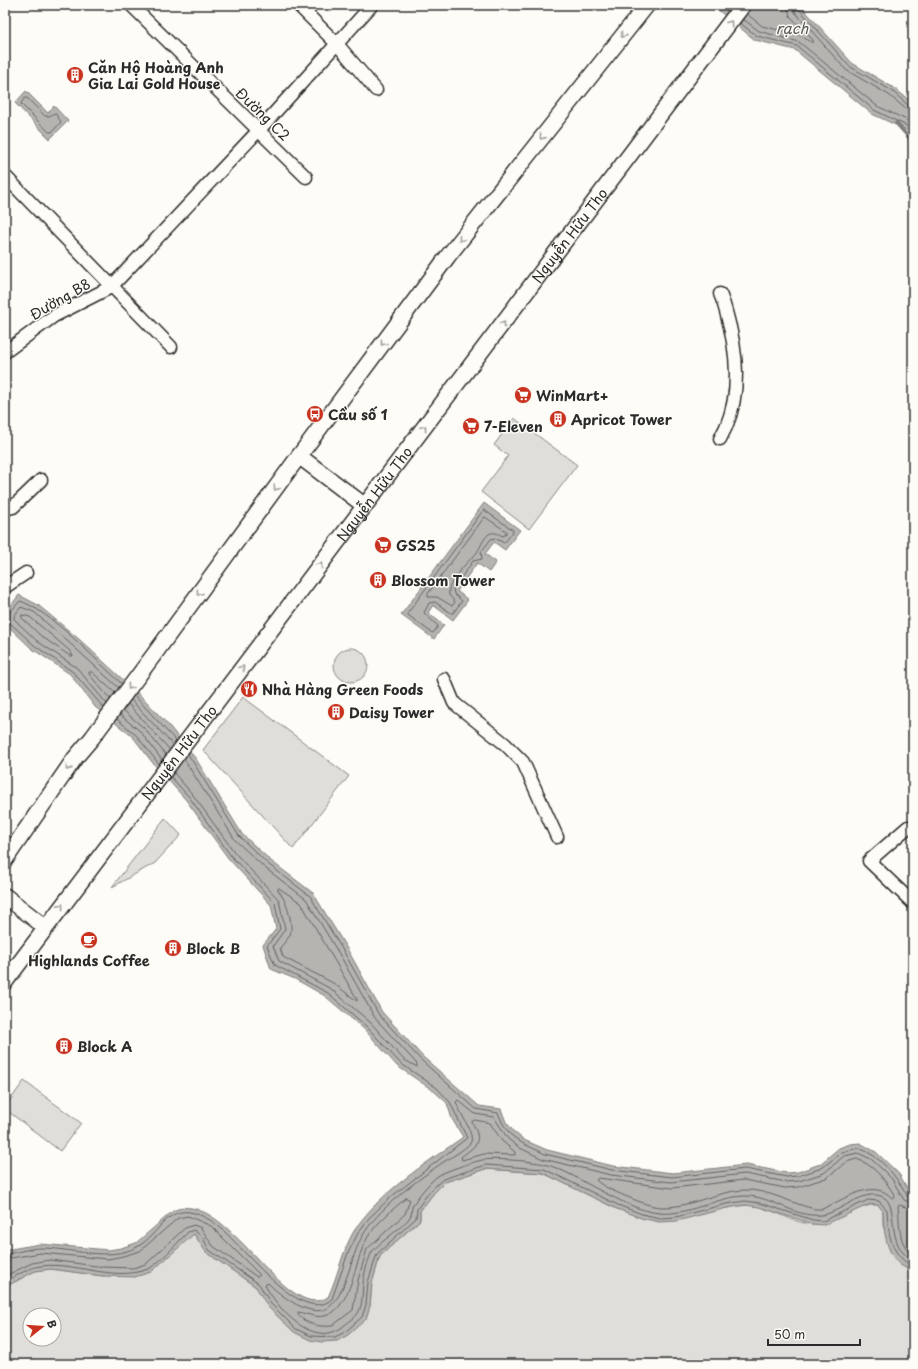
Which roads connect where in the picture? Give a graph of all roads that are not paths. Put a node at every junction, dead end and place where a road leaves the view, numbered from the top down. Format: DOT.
graph roads {
  1 [pos="131,5"];
  2 [pos="298,5"];
  3 [pos="372,5"];
  4 [pos="647,5"];
  5 [pos="743,5"];
  6 [pos="337,44"];
  7 [pos="376,90"];
  8 [pos="258,130"];
  9 [pos="5,176"];
  10 [pos="306,177"];
  11 [pos="111,287"];
  12 [pos="720,294"];
  13 [pos="171,347"];
  14 [pos="5,352"];
  15 [pos="720,438"];
  16 [pos="298,456"];
  17 [pos="41,480"];
  18 [pos="365,506"];
  19 [pos="5,509"];
  20 [pos="26,573"];
  21 [pos="5,587"];
  22 [pos="444,679"];
  23 [pos="908,827"];
  24 [pos="557,837"];
  25 [pos="5,860"];
  26 [pos="5,896"];
  27 [pos="913,903"];
  28 [pos="45,927"];
  29 [pos="5,982"];
  1 -- 8 [label="street, Đường C2"];
  2 -- 6 [label="street"];
  3 -- 6 [label="street, Đường B8"];
  4 -- 16 [label="main road, one-way"];
  18 -- 5 [label="main road, Nguyễn Hữu Thọ, one-way"];
  6 -- 7 [label="street"];
  6 -- 8 [label="street, Đường B8"];
  8 -- 10 [label="street, Đường C2"];
  8 -- 11 [label="street, Đường B8"];
  9 -- 11 [label="street"];
  11 -- 13 [label="street"];
  11 -- 14 [label="street, Đường B8"];
  12 -- 15 [label="street"];
  16 -- 18 [label="main road"];
  16 -- 25 [label="main road, one-way"];
  17 -- 19 [label="street"];
  28 -- 18 [label="main road, Nguyễn Hữu Thọ, one-way"];
  20 -- 21 [label="street"];
  22 -- 24 [label="street"];
  23 -- 27 [label="street"];
  26 -- 28 [label="main road"];
  28 -- 29 [label="main road, Nguyễn Hữu Thọ"];
}
